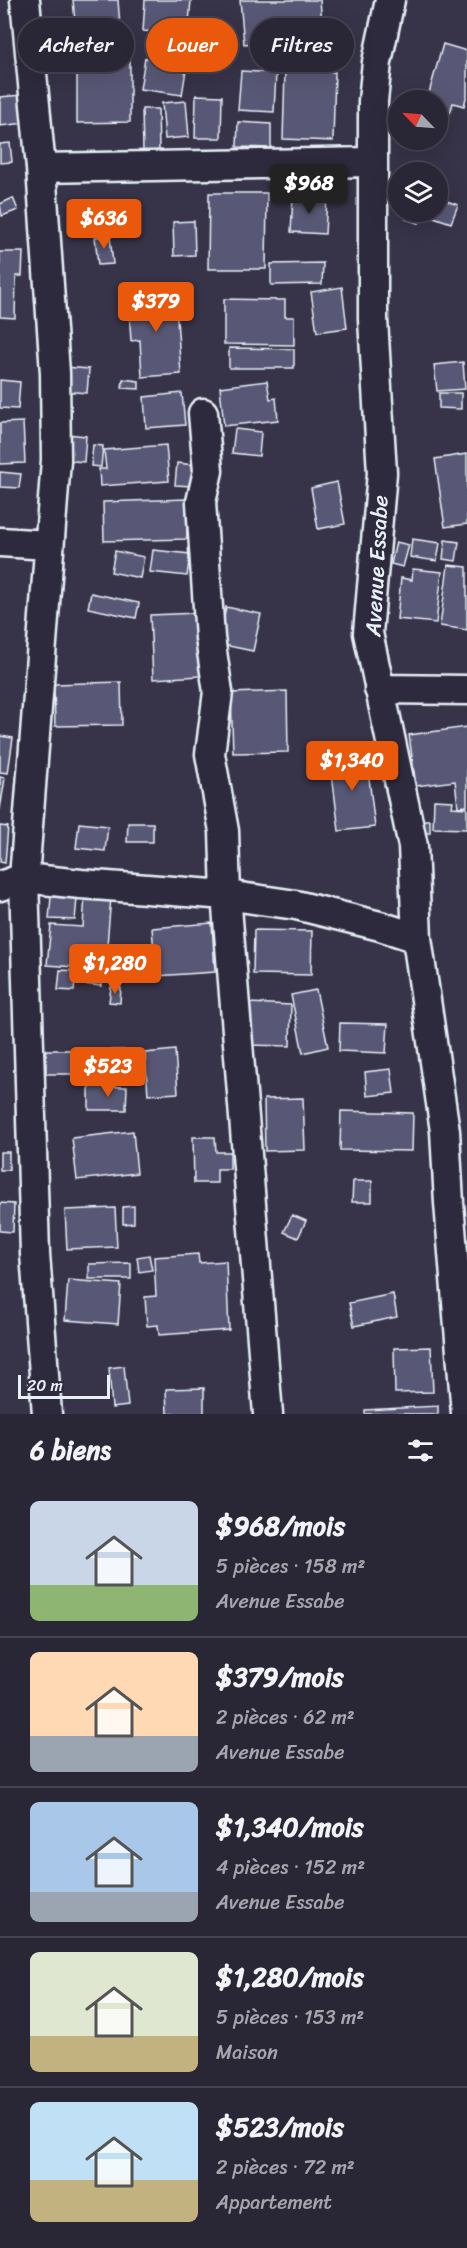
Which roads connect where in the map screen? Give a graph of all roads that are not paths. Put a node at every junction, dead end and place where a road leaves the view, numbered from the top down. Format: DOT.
graph roads {
  1 [pos="25,0"];
  2 [pos="390,0"];
  3 [pos="372,162"];
  4 [pos="41,168"];
  5 [pos="203,413"];
  6 [pos="0,542"];
  7 [pos="50,545"];
  8 [pos="379,689"];
  9 [pos="467,690"];
  10 [pos="12,882"];
  11 [pos="226,895"];
  12 [pos="417,938"];
  13 [pos="47,1414"];
  14 [pos="268,1414"];
  15 [pos="466,1414"];
  1 -- 4 [label="street"];
  2 -- 3 [label="street, Avenue Essabe"];
  3 -- 4 [label="street"];
  3 -- 8 [label="street, Avenue Essabe"];
  4 -- 7 [label="street"];
  5 -- 11 [label="street"];
  6 -- 7 [label="street"];
  7 -- 10 [label="street"];
  8 -- 9 [label="street"];
  8 -- 12 [label="street, Avenue Essabe"];
  10 -- 11 [label="street"];
  10 -- 13 [label="street"];
  11 -- 12 [label="street"];
  11 -- 14 [label="street"];
  12 -- 15 [label="street, Avenue Essabe"];
}
